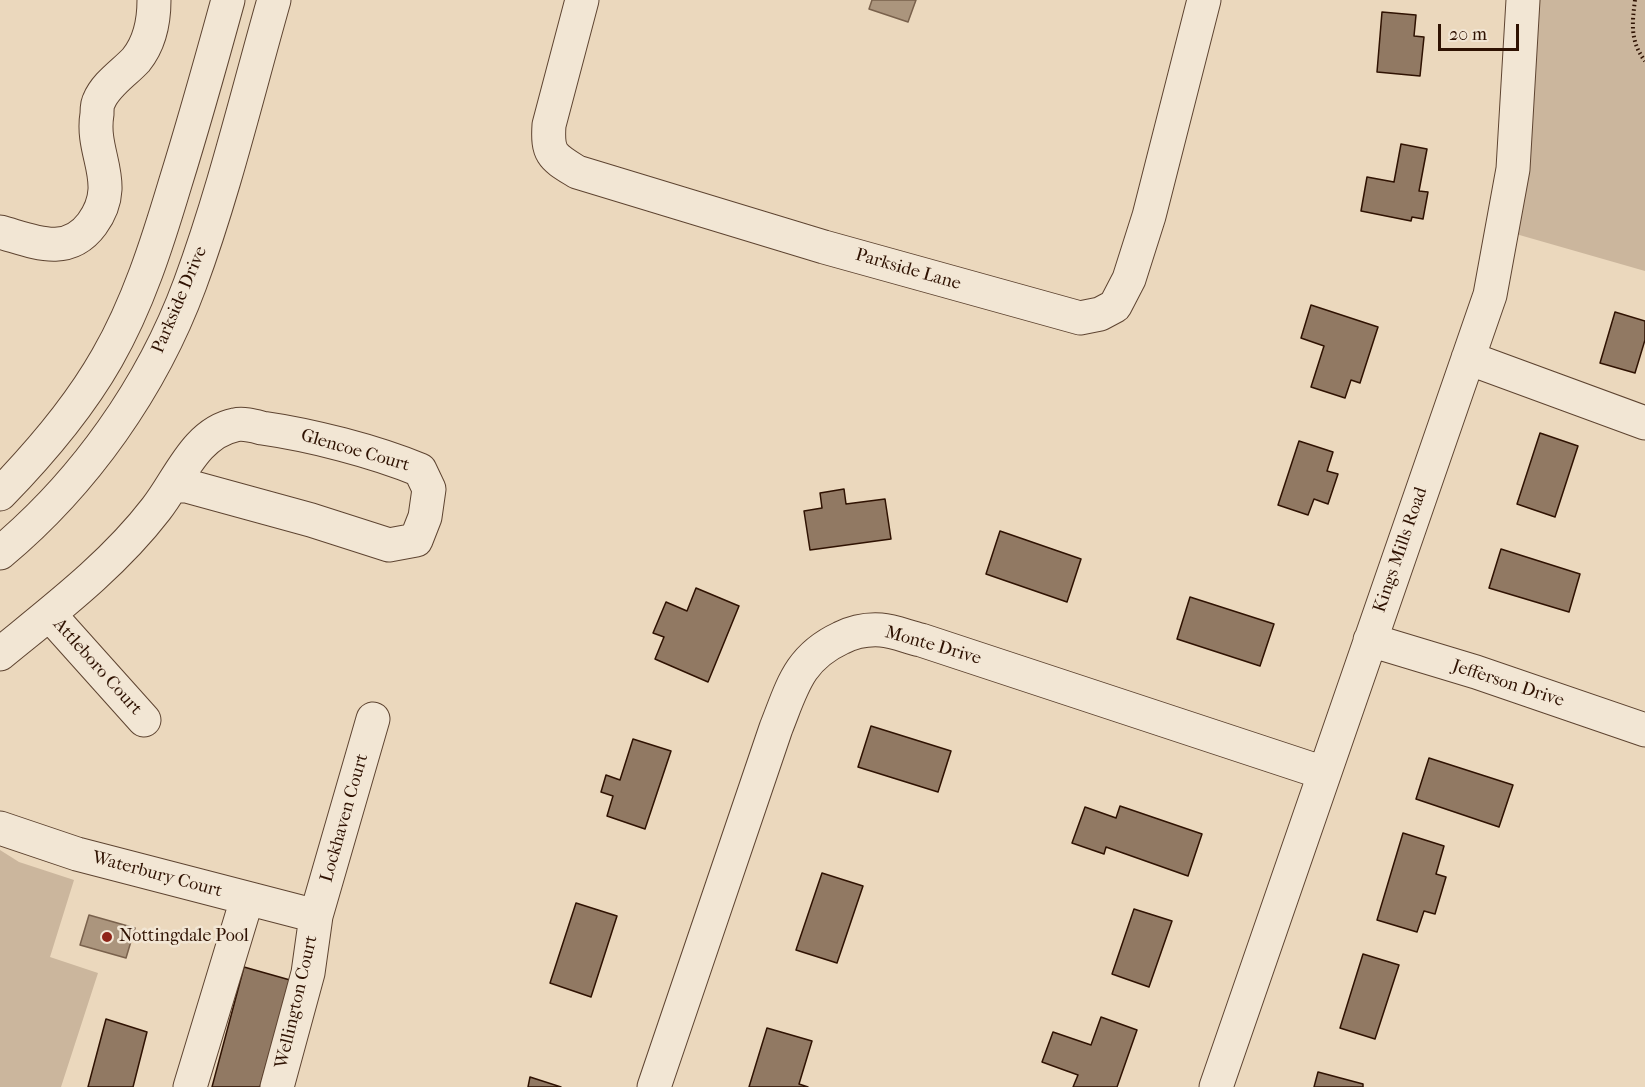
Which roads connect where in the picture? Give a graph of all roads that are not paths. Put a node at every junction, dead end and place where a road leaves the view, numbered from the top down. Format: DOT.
graph roads {
  1 [pos="154,0"];
  2 [pos="228,0"];
  3 [pos="274,0"];
  4 [pos="582,0"];
  5 [pos="1204,0"];
  6 [pos="1523,0"];
  7 [pos="207,75"];
  8 [pos="250,87"];
  9 [pos="0,232"];
  10 [pos="1468,358"];
  11 [pos="1645,423"];
  12 [pos="172,486"];
  13 [pos="0,494"];
  14 [pos="0,553"];
  15 [pos="50,614"];
  16 [pos="1370,640"];
  17 [pos="0,654"];
  18 [pos="373,719"];
  19 [pos="144,720"];
  20 [pos="1645,730"];
  21 [pos="1324,773"];
  22 [pos="0,828"];
  23 [pos="247,899"];
  24 [pos="316,916"];
  25 [pos="190,1087"];
  26 [pos="277,1087"];
  27 [pos="654,1087"];
  28 [pos="1216,1087"];
  1 -- 9 [label="street"];
  2 -- 7 [label="street"];
  3 -- 8 [label="street, Parkside Drive"];
  4 -- 5 [label="street, Parkside Lane"];
  6 -- 10 [label="street, Kings Mills Road"];
  7 -- 8 [label="street"];
  7 -- 13 [label="street"];
  8 -- 14 [label="street, Parkside Drive"];
  10 -- 11 [label="street"];
  10 -- 16 [label="street, Kings Mills Road"];
  12 -- 12 [label="street, Glencoe Court"];
  12 -- 15 [label="street, Glencoe Court"];
  15 -- 17 [label="street, Glencoe Court"];
  15 -- 19 [label="street, Attleboro Court"];
  16 -- 20 [label="street, Jefferson Drive"];
  16 -- 21 [label="street, Kings Mills Road"];
  18 -- 24 [label="street, Lockhaven Court"];
  21 -- 27 [label="street, Monte Drive"];
  21 -- 28 [label="street, Kings Mills Road"];
  22 -- 23 [label="street, Waterbury Court"];
  23 -- 24 [label="street, Waterbury Court"];
  23 -- 25 [label="street"];
  24 -- 26 [label="street, Wellington Court"];
}
